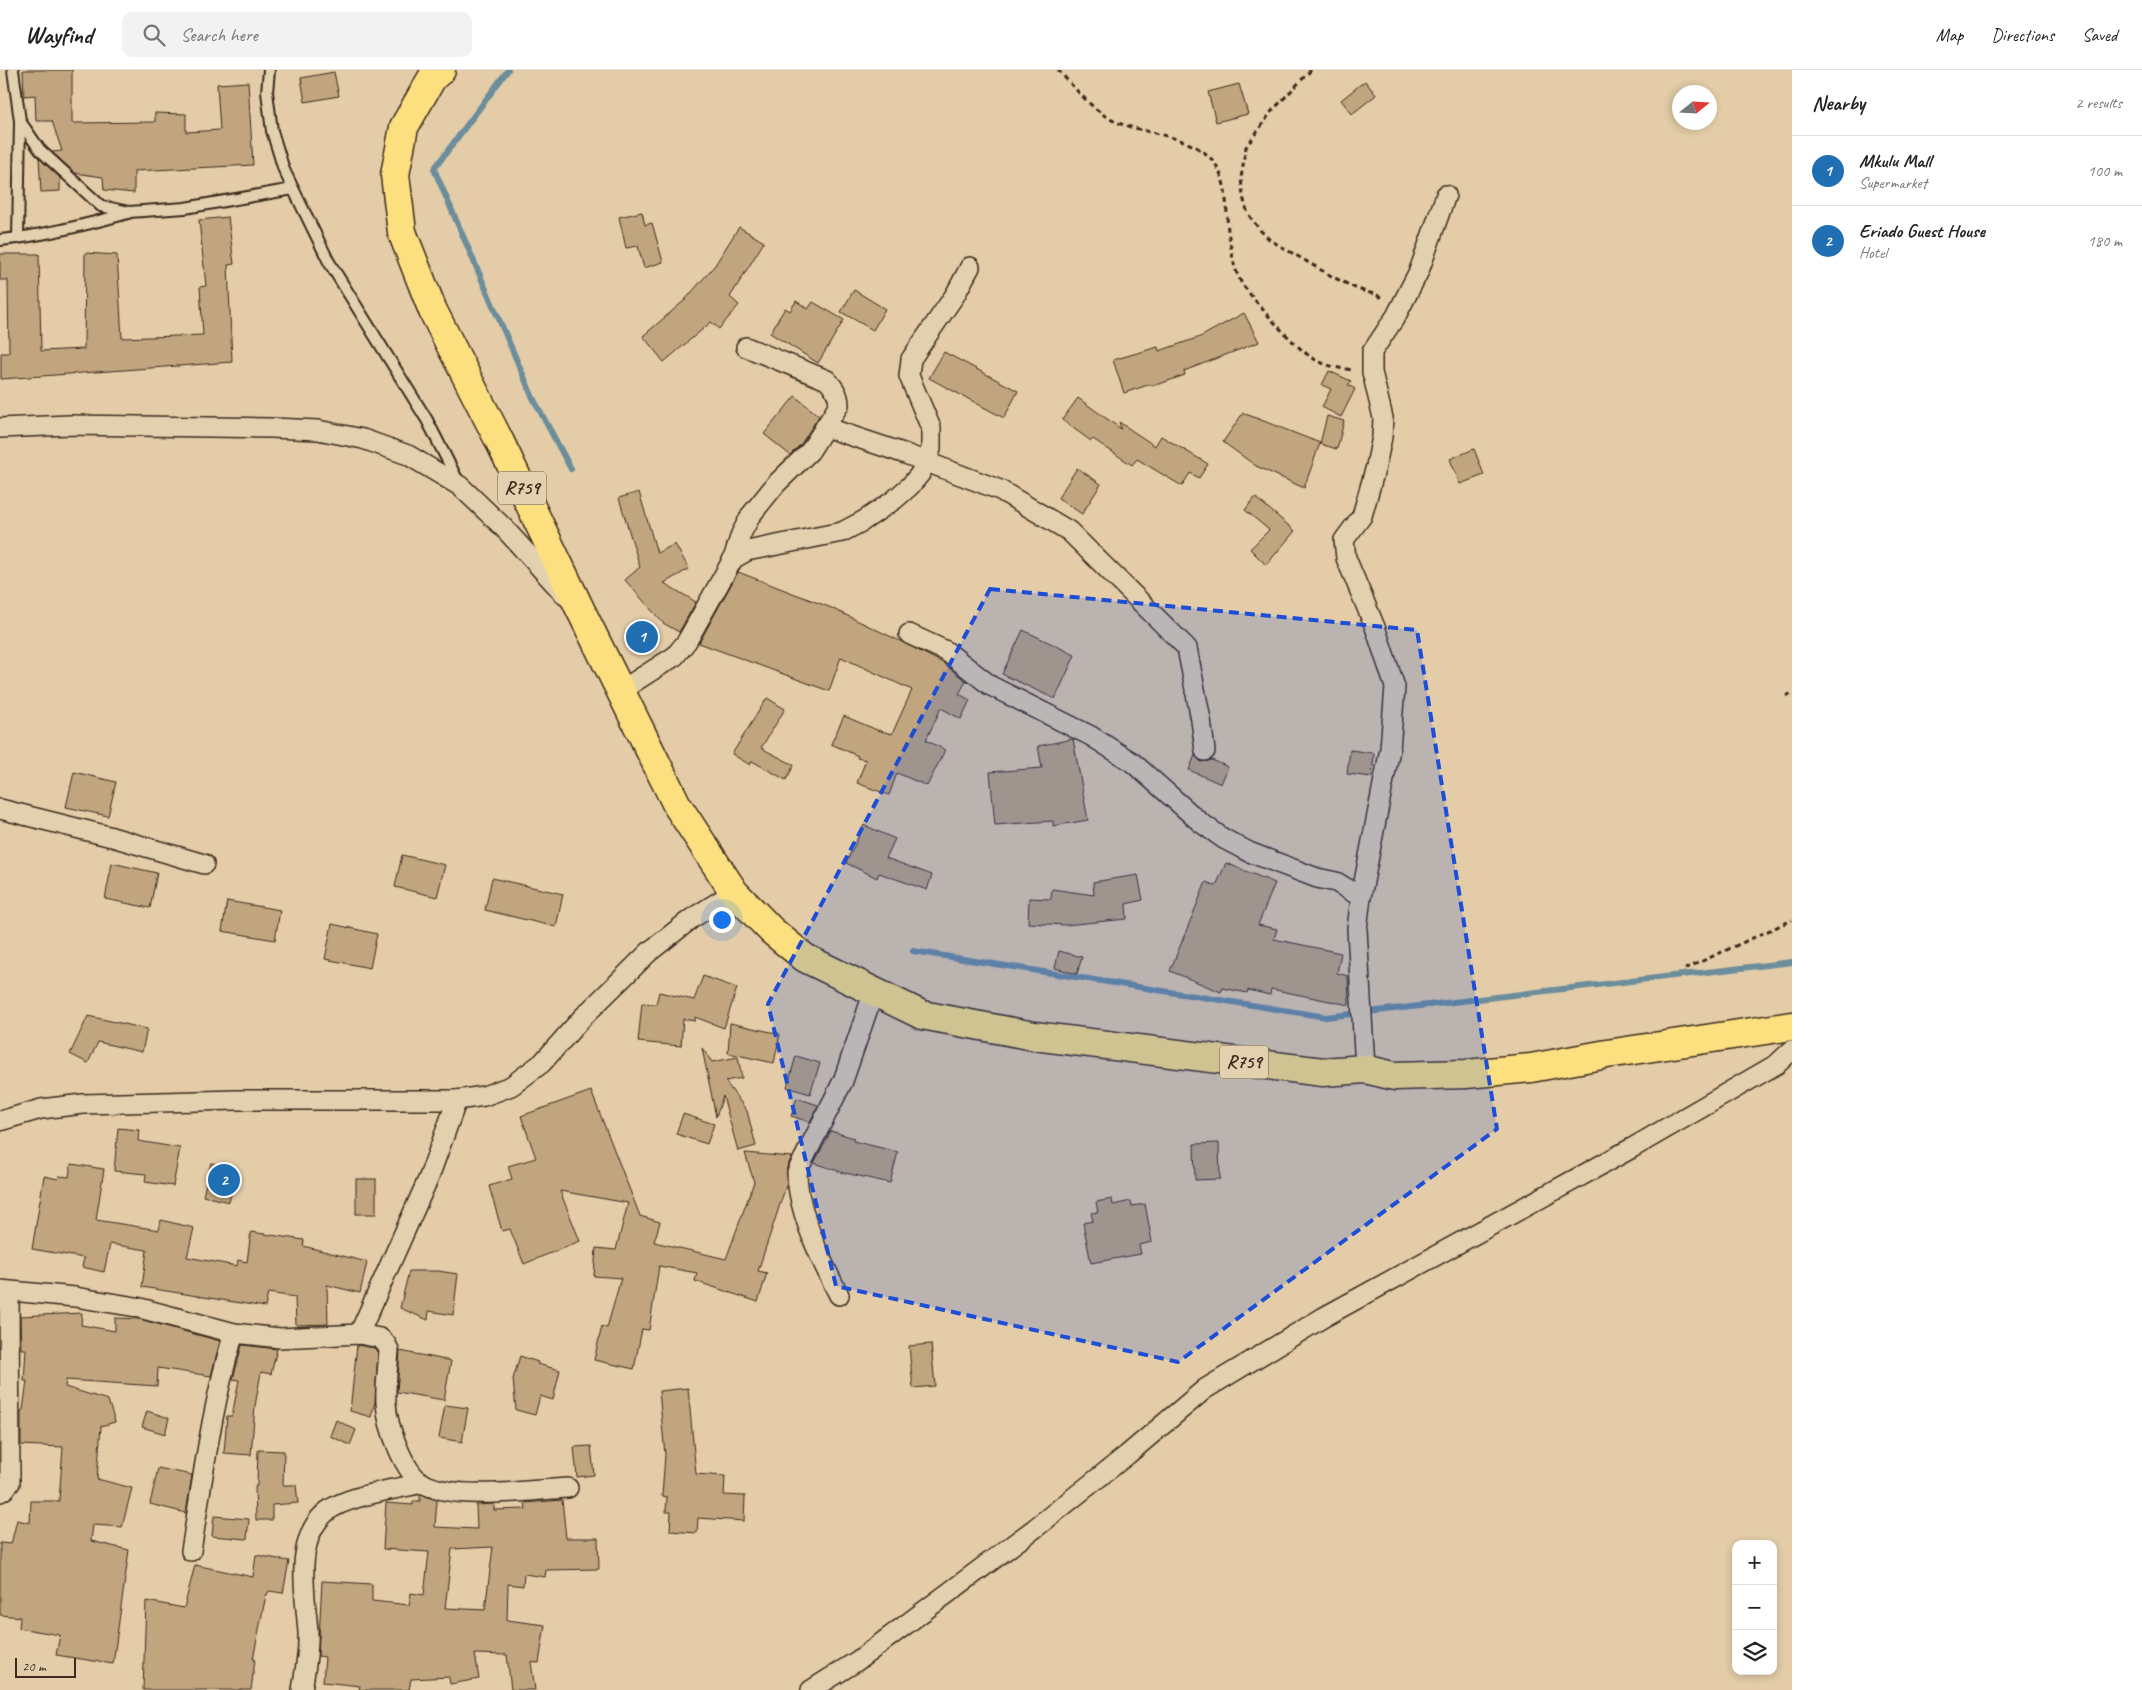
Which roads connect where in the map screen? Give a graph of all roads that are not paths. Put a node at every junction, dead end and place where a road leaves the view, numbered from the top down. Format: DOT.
graph roads {
  1 [pos="13,70"];
  2 [pos="269,70"];
  3 [pos="433,73"];
  4 [pos="20,121"];
  5 [pos="293,189"];
  6 [pos="1446,195"];
  7 [pos="129,212"];
  8 [pos="18,238"];
  9 [pos="0,240"];
  10 [pos="970,267"];
  11 [pos="746,347"];
  12 [pos="825,427"];
  13 [pos="0,428"];
  14 [pos="926,462"];
  15 [pos="460,486"];
  16 [pos="733,559"];
  17 [pos="580,611"];
  18 [pos="909,634"];
  19 [pos="620,691"];
  20 [pos="1205,751"];
  21 [pos="0,809"];
  22 [pos="204,864"];
  23 [pos="734,892"];
  24 [pos="1360,897"];
  25 [pos="874,991"];
  26 [pos="1792,1026"];
  27 [pos="1792,1050"];
  28 [pos="1365,1069"];
  29 [pos="457,1100"];
  30 [pos="2,1117"];
  31 [pos="4,1291"];
  32 [pos="839,1295"];
  33 [pos="234,1333"];
  34 [pos="359,1334"];
  35 [pos="423,1483"];
  36 [pos="568,1488"];
  37 [pos="0,1492"];
  38 [pos="191,1550"];
  39 [pos="302,1690"];
  40 [pos="811,1690"];
  1 -- 4 [label="lane"];
  2 -- 5 [label="lane"];
  3 -- 17 [label="main road, R759"];
  4 -- 7 [label="lane"];
  4 -- 8 [label="lane"];
  5 -- 7 [label="lane"];
  5 -- 15 [label="lane"];
  6 -- 24 [label="street"];
  7 -- 8 [label="lane"];
  8 -- 9 [label="lane"];
  10 -- 14 [label="street"];
  11 -- 12 [label="street"];
  12 -- 14 [label="street"];
  12 -- 16 [label="street"];
  13 -- 15 [label="street"];
  14 -- 16 [label="street"];
  14 -- 20 [label="street"];
  15 -- 17 [label="street"];
  16 -- 19 [label="street"];
  17 -- 19 [label="main road, R759"];
  18 -- 24 [label="street"];
  19 -- 23 [label="main road, R759"];
  21 -- 22 [label="street"];
  23 -- 25 [label="main road, R759"];
  23 -- 29 [label="street"];
  24 -- 28 [label="street"];
  25 -- 28 [label="main road, R759"];
  25 -- 32 [label="street"];
  26 -- 28 [label="main road, R759"];
  27 -- 40 [label="street"];
  29 -- 30 [label="street"];
  29 -- 34 [label="street"];
  31 -- 33 [label="street"];
  31 -- 37 [label="street"];
  33 -- 34 [label="street"];
  33 -- 38 [label="street"];
  34 -- 35 [label="street"];
  35 -- 36 [label="street"];
  35 -- 39 [label="street"];
}
